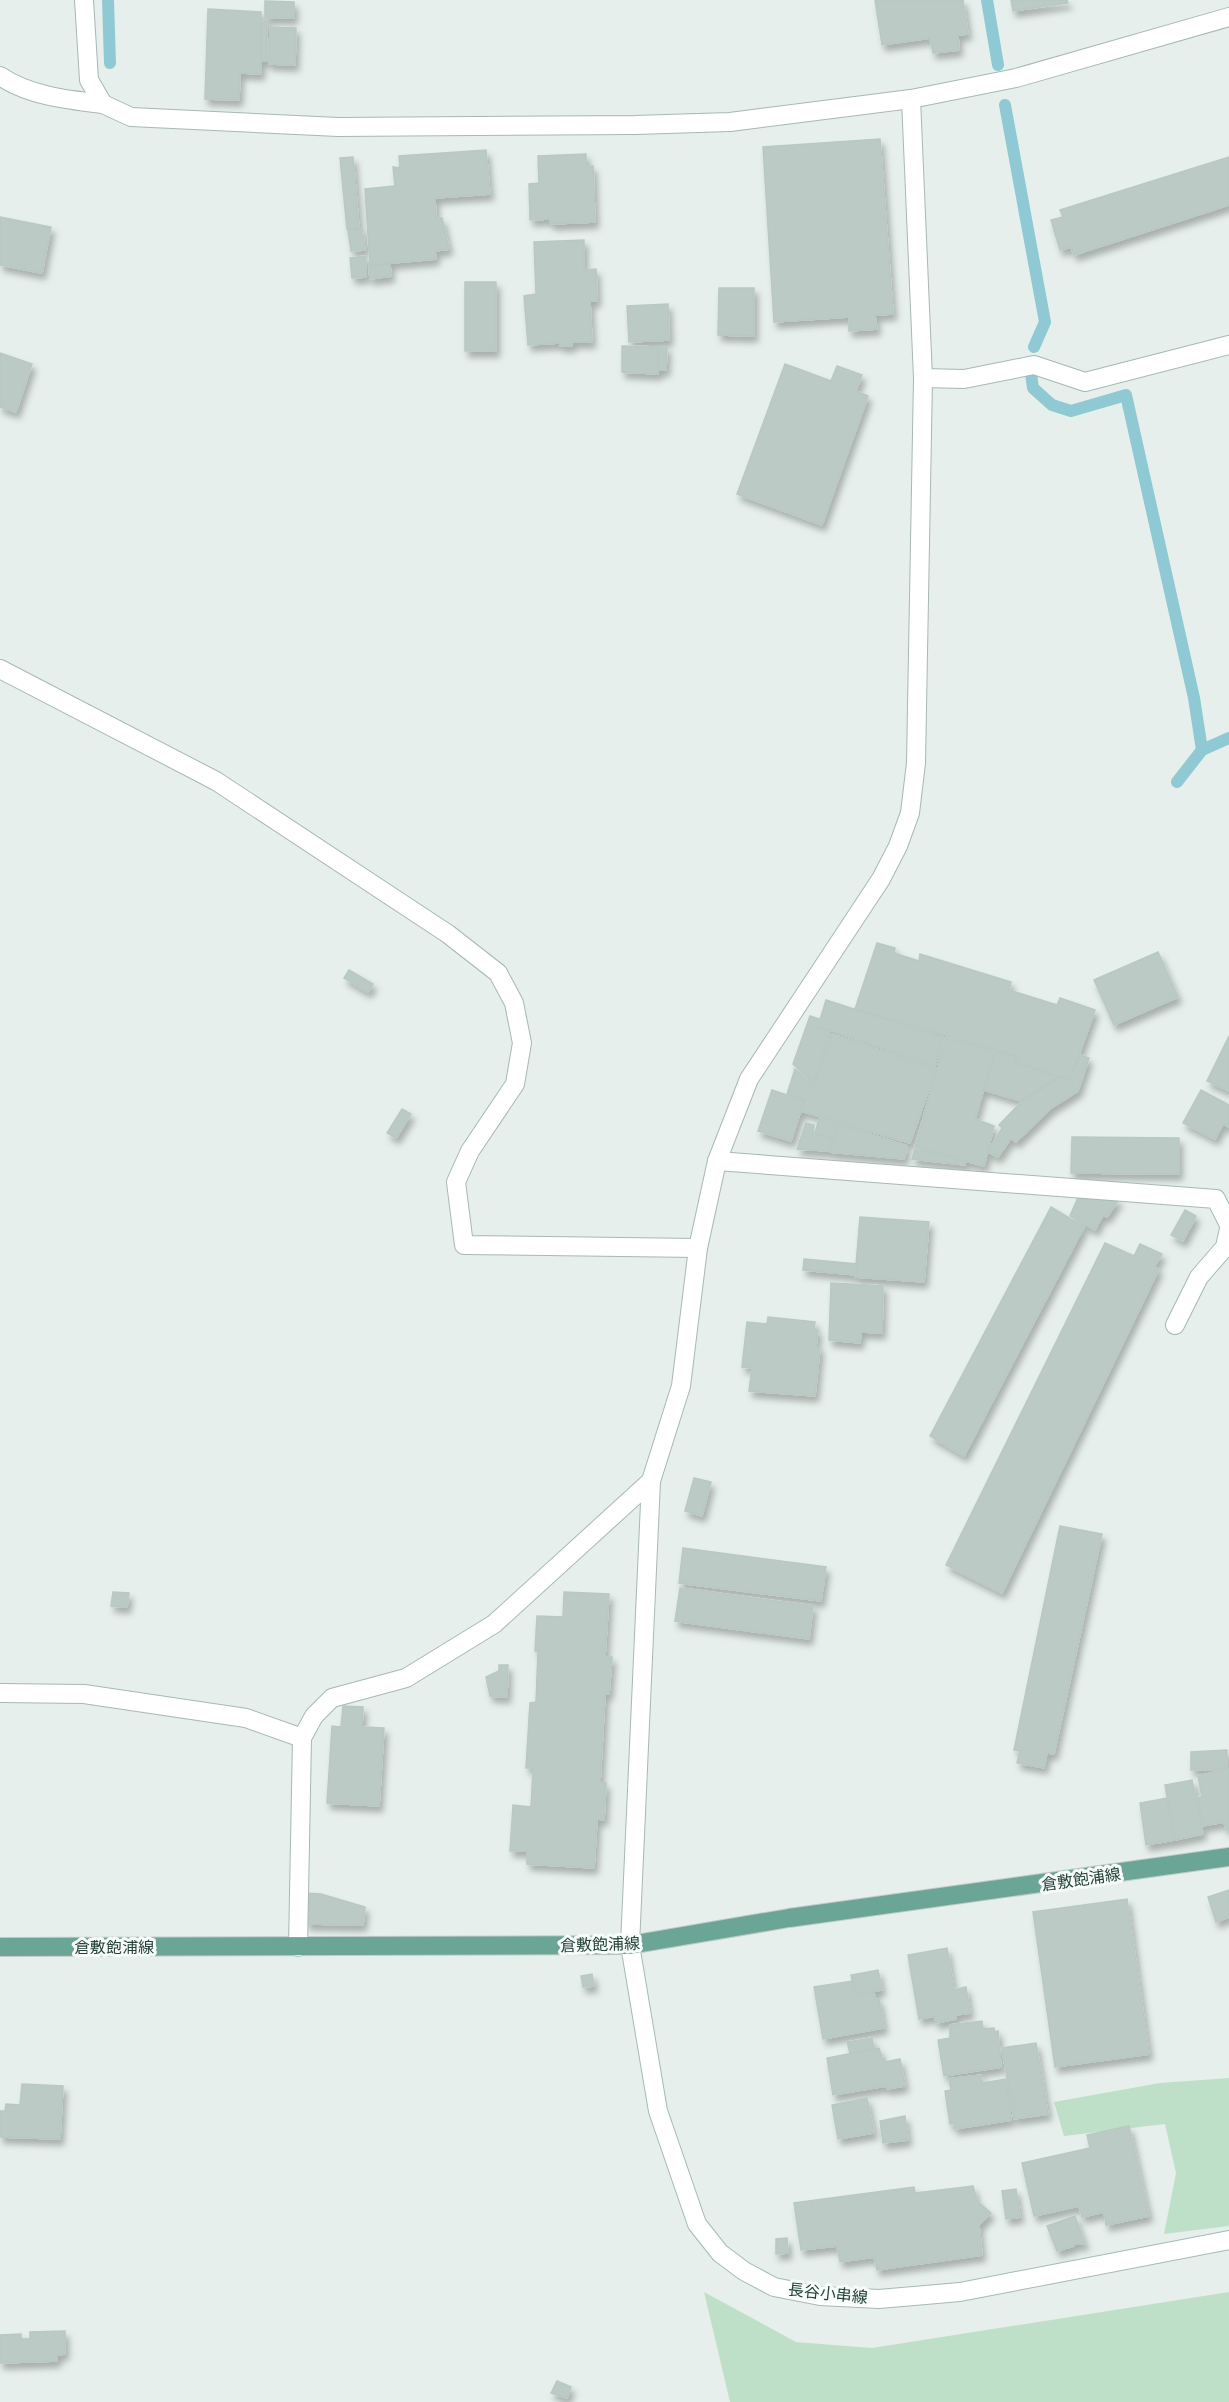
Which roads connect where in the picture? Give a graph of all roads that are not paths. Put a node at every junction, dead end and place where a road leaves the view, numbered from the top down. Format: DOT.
graph roads {
  1 [pos="84,0"];
  2 [pos="1229,17"];
  3 [pos="0,76"];
  4 [pos="911,99"];
  5 [pos="103,104"];
  6 [pos="1229,345"];
  7 [pos="923,378"];
  8 [pos="0,669"];
  9 [pos="717,1161"];
  10 [pos="1229,1227"];
  11 [pos="698,1248"];
  12 [pos="1175,1325"];
  13 [pos="651,1481"];
  14 [pos="0,1693"];
  15 [pos="302,1738"];
  16 [pos="1229,1857"];
  17 [pos="630,1945"];
  18 [pos="0,1947"];
  19 [pos="298,1947"];
  20 [pos="1229,2240"];
  1 -- 5 [label="street"];
  2 -- 4 [label="street"];
  3 -- 5 [label="street"];
  4 -- 5 [label="street"];
  4 -- 7 [label="street, 長谷小串線"];
  6 -- 7 [label="street"];
  7 -- 9 [label="street, 長谷小串線"];
  8 -- 11 [label="street"];
  9 -- 10 [label="street"];
  9 -- 11 [label="street, 長谷小串線"];
  10 -- 12 [label="street"];
  11 -- 13 [label="street, 長谷小串線"];
  13 -- 15 [label="street"];
  13 -- 17 [label="street, 長谷小串線"];
  14 -- 15 [label="street"];
  15 -- 19 [label="street"];
  16 -- 17 [label="main road, 倉敷飽浦線"];
  17 -- 19 [label="main road, 倉敷飽浦線"];
  17 -- 20 [label="street, 長谷小串線"];
  18 -- 19 [label="main road, 倉敷飽浦線"];
}
